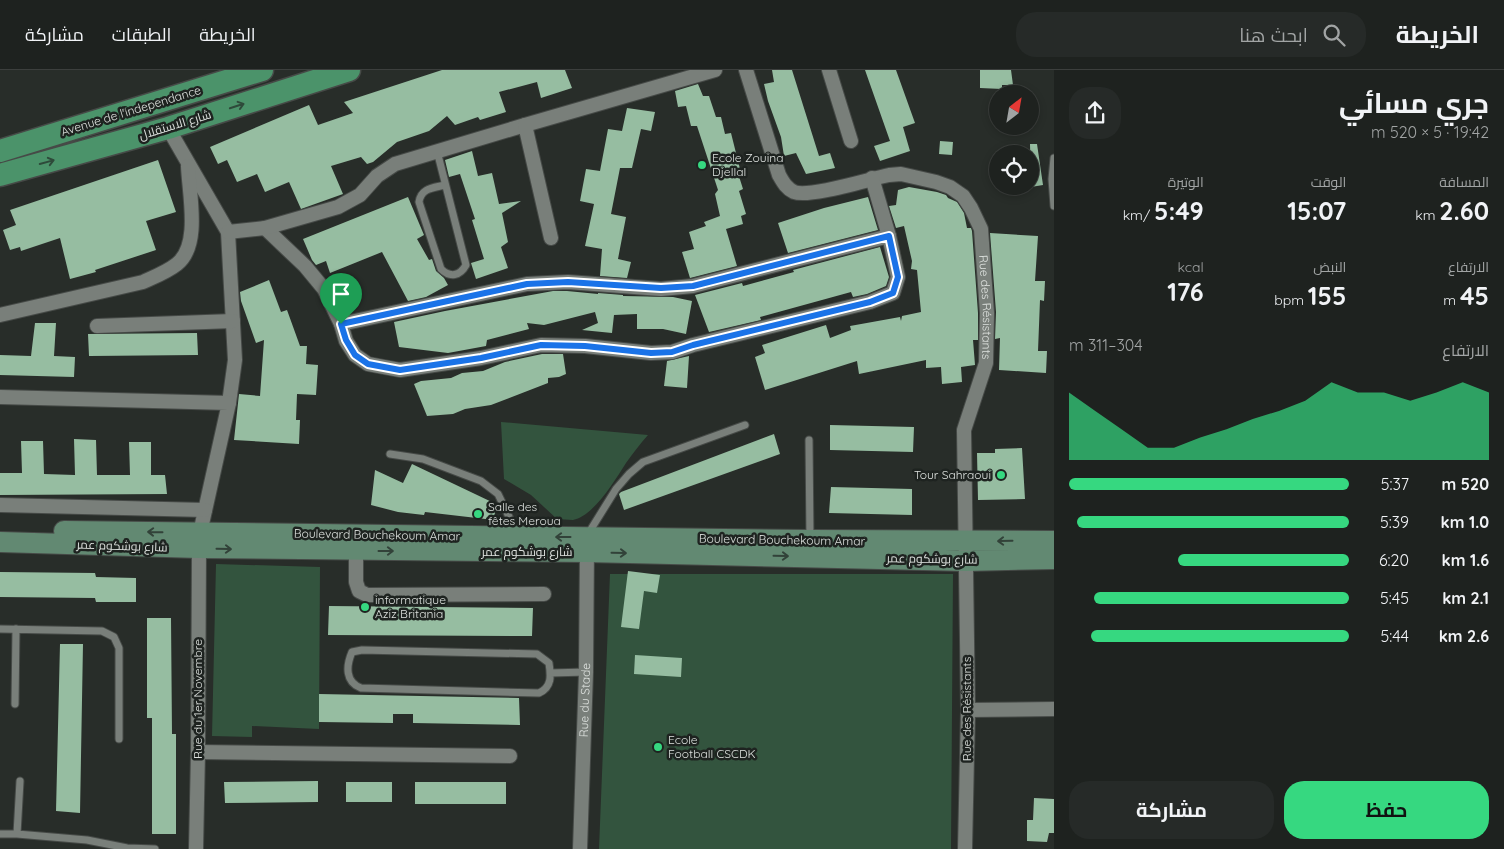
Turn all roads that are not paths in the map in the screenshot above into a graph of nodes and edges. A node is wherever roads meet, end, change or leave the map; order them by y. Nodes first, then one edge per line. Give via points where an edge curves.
1 (262, 70) edge
2 (349, 70) edge
3 (715, 70) edge
4 (746, 70) edge
5 (830, 70) edge
6 (525, 125) junction
7 (168, 128) junction
8 (851, 141) dead end
9 (437, 150) junction
10 (0, 152) edge
11 (1054, 158) edge
12 (188, 163) junction
13 (0, 175) edge
14 (872, 178) junction
15 (445, 185) junction
16 (1054, 206) edge
17 (265, 228) junction
18 (228, 232) junction
19 (889, 236) junction
20 (551, 238) dead end
21 (0, 315) edge
22 (233, 321) junction
23 (341, 324) junction
24 (97, 326) dead end
25 (0, 397) edge
26 (229, 403) junction
27 (745, 425) dead end
28 (808, 440) dead end
29 (390, 454) dead end
30 (0, 505) edge
31 (205, 510) junction
32 (0, 530) edge
33 (512, 537) junction
34 (199, 540) junction
35 (810, 540) junction
36 (1054, 541) edge
37 (0, 542) edge
38 (587, 545) junction
39 (356, 551) junction
40 (967, 551) junction
41 (1054, 559) edge
42 (544, 594) dead end
43 (0, 629) edge
44 (16, 629) junction
45 (586, 672) junction
46 (550, 673) junction
47 (16, 704) dead end
48 (1054, 709) edge
49 (968, 710) junction
50 (119, 739) dead end
51 (198, 752) junction
52 (510, 756) dead end
53 (20, 782) dead end
54 (0, 834) edge
55 (18, 834) junction
56 (155, 849) edge
57 (196, 849) edge
58 (580, 849) edge
59 (965, 849) edge

1 - 10 main road, Avenue de l'independance
7 -> 2 main road, شارع الاستقلال
3 - 6 street
4 - 14 street, Rue des Résistants via 785,186 795,192 809,194
5 - 8 street
6 - 9 street
6 - 20 street
7 - 12 street
13 -> 7 main road, شارع الاستقلال
9 - 15 lane
9 - 17 street via 395,164 377,176 360,195 338,207
11 - 16 lane
12 - 18 street
12 - 21 street via 192,224 189,246 179,263 142,282
14 - 19 street
14 - 40 street, Rue des Résistants via 901,174 950,187 963,196 981,229 987,313 986,363 964,430
15 - 15 lane via 424,190 419,202 442,269 458,275 466,265
17 - 18 street
17 - 23 street via 324,289
18 - 22 street, Rue du 1er Novembre
19 - 23 street via 693,286 527,284
19 - 23 street via 898,277 893,293 886,297 672,352 541,345 400,370 368,364 355,355
22 - 24 street
22 - 26 street, Rue du 1er Novembre via 235,360
25 - 26 street
26 - 31 street, Rue du 1er Novembre
27 - 38 lane via 644,462 616,489
28 - 35 lane
29 - 33 lane via 424,459 481,481 498,494 512,523
30 - 31 street
31 - 34 street, Rue du 1er Novembre
34 -> 32 street, Boulevard Bouchekoum Amar
33 - 34 street, Boulevard Bouchekoum Amar
38 -> 33 street, Boulevard Bouchekoum Amar
34 - 37 street, شارع بوشكوم عمر
34 -> 39 street, شارع بوشكوم عمر
34 - 51 street, Rue du 1er Novembre
35 - 38 street, Boulevard Bouchekoum Amar
35 - 40 street, Boulevard Bouchekoum Amar
36 -> 40 street, Boulevard Bouchekoum Amar
39 -> 38 street, شارع بوشكوم عمر
38 -> 40 street, شارع بوشكوم عمر
38 - 45 street, Rue du Stade
39 - 42 street via 356,582 359,591 368,595
40 - 41 street, شارع بوشكوم عمر
40 - 49 street, Rue des Résistants
43 - 44 lane
44 - 47 lane
44 - 50 lane via 102,631 114,637 119,648
45 - 46 lane
45 - 58 street, Rue du Stade
46 - 46 lane via 550,683 539,693 361,688 349,679 349,660 352,652 362,650 537,654 549,663
48 - 49 street
49 - 59 street, Rue des Résistants
51 - 52 street
51 - 57 street, Rue du 1er Novembre
53 - 55 lane
54 - 55 lane
55 - 56 lane

